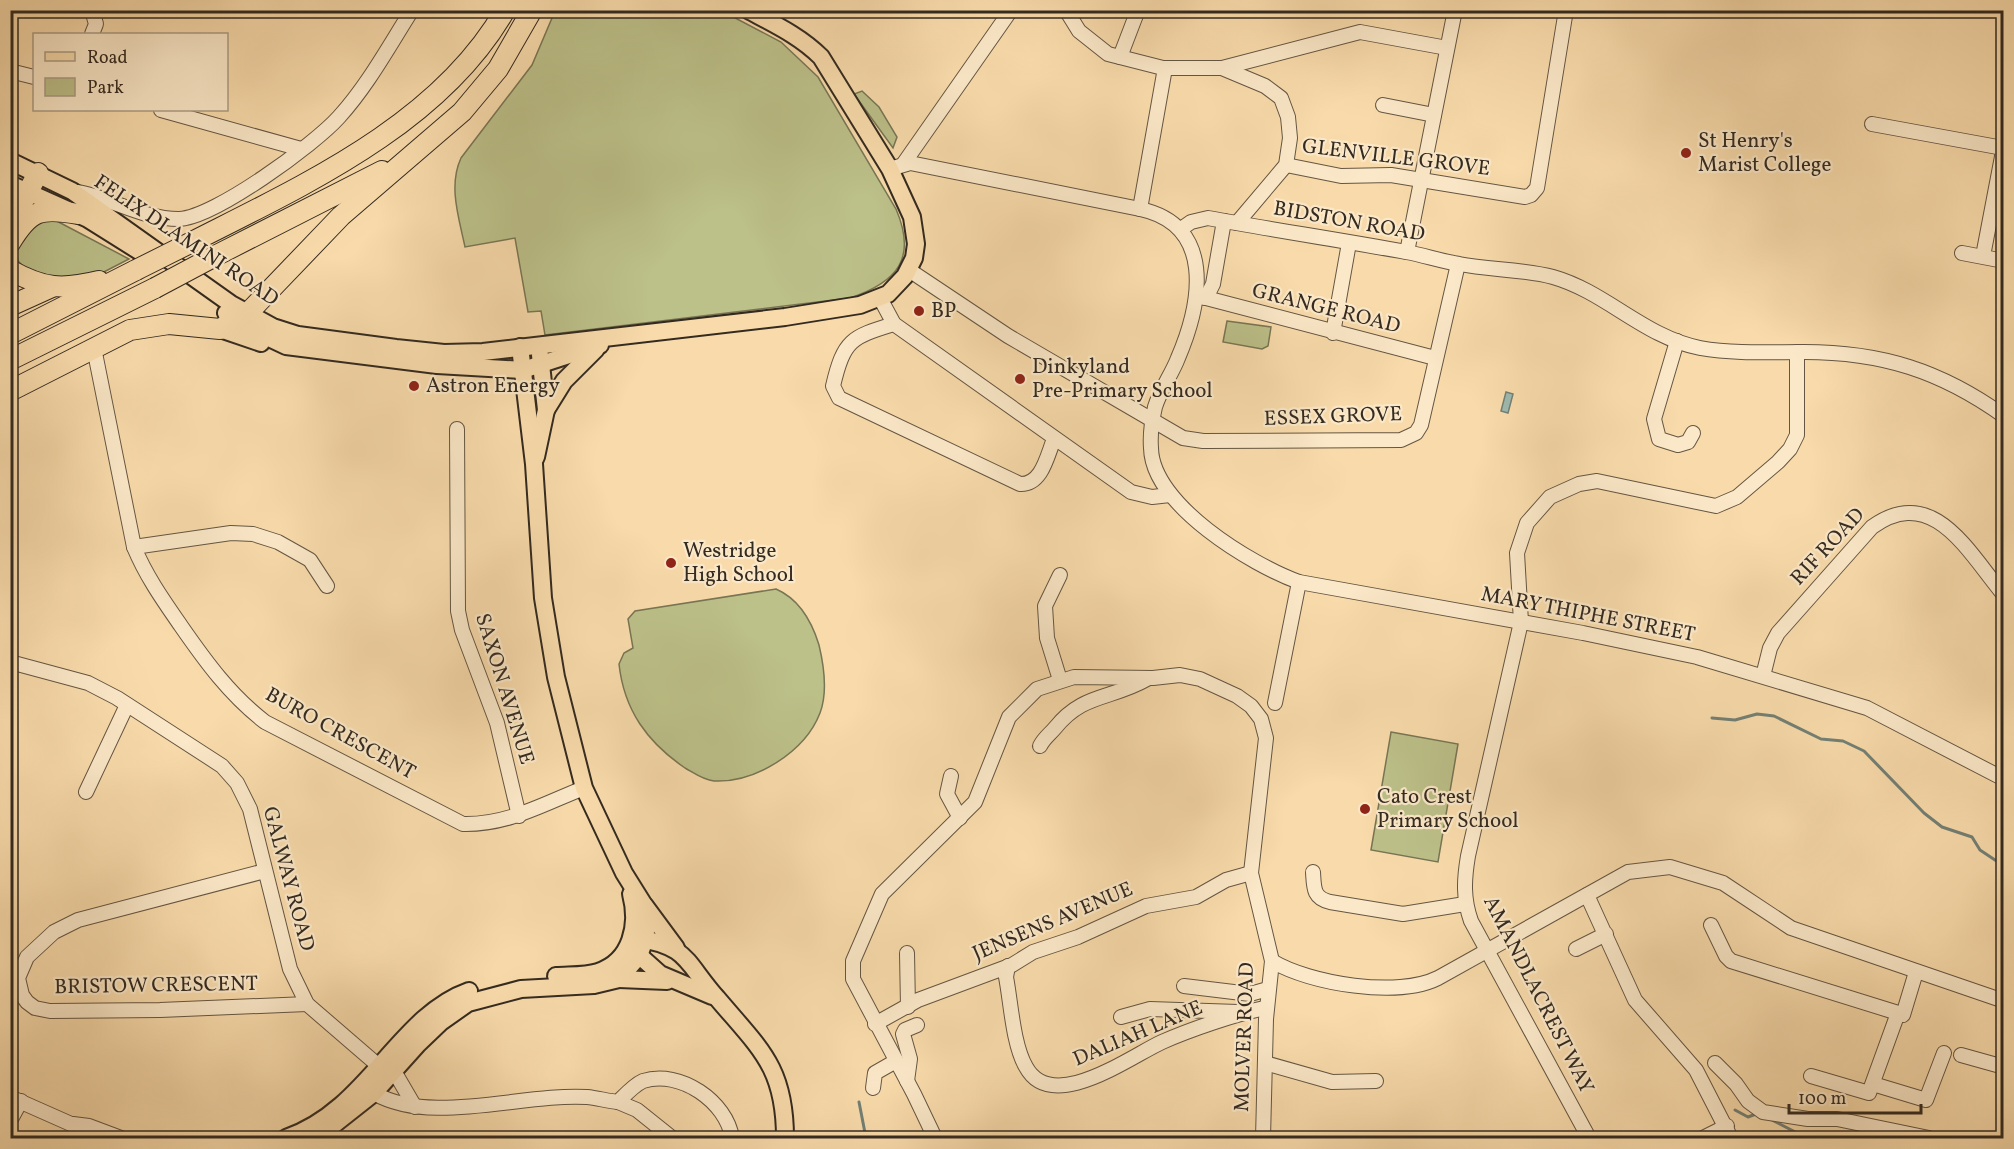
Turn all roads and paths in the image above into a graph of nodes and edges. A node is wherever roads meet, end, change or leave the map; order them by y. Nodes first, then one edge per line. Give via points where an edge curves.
1 (92, 10) edge
2 (412, 10) edge
3 (505, 10) edge
4 (532, 10) edge
5 (748, 10) edge
6 (1011, 10) edge
7 (1066, 10) edge
8 (1137, 10) edge
9 (1455, 10) edge
10 (1566, 10) edge
11 (92, 33) edge
12 (1447, 48) junction
13 (1120, 57) junction
14 (1165, 68) junction
15 (1222, 68) junction
16 (10, 71) edge
17 (33, 77) edge
18 (1383, 105) dead end
19 (165, 111) edge
20 (1434, 115) junction
21 (1872, 124) dead end
22 (2003, 147) edge
23 (301, 149) junction
24 (416, 152) junction
25 (10, 161) edge
26 (1286, 165) junction
27 (897, 166) junction
28 (42, 176) junction
29 (1422, 179) junction
30 (25, 191) edge
31 (72, 191) junction
32 (1140, 209) junction
33 (78, 214) junction
34 (1231, 222) junction
35 (18, 223) edge
36 (1181, 229) junction
37 (10, 243) edge
38 (1349, 243) junction
39 (1407, 252) junction
40 (1962, 253) dead end
41 (1983, 256) junction
42 (2004, 261) edge
43 (1458, 264) junction
44 (11, 270) edge
45 (909, 270) junction
46 (131, 272) junction
47 (52, 287) junction
48 (1201, 297) junction
49 (880, 298) junction
50 (10, 306) edge
51 (235, 321) junction
52 (894, 324) junction
53 (1333, 333) junction
54 (10, 334) edge
55 (624, 337) junction
56 (1677, 341) junction
57 (538, 345) junction
58 (601, 345) junction
59 (520, 347) junction
60 (94, 348) junction
61 (1797, 352) junction
62 (1435, 358) junction
63 (10, 360) edge
64 (542, 365) junction
65 (523, 370) junction
66 (10, 391) edge
67 (546, 410) junction
68 (2004, 416) edge
69 (1152, 421) junction
70 (457, 429) dead end
71 (1693, 433) dead end
72 (1054, 439) junction
73 (534, 464) junction
74 (1170, 495) junction
75 (134, 547) junction
76 (1060, 575) dead end
77 (1299, 582) junction
78 (327, 586) dead end
79 (2004, 595) edge
80 (1521, 622) junction
81 (10, 663) edge
82 (1763, 676) junction
83 (1149, 678) junction
84 (1060, 680) junction
85 (1275, 703) dead end
86 (128, 705) junction
87 (1040, 746) dead end
88 (951, 776) dead end
89 (2004, 779) edge
90 (584, 788) junction
91 (86, 792) dead end
92 (519, 816) junction
93 (960, 818) junction
94 (266, 871) junction
95 (1313, 872) dead end
96 (624, 873) junction
97 (1251, 873) junction
98 (1587, 895) junction
99 (1465, 904) junction
100 (644, 905) junction
101 (1711, 925) dead end
102 (1606, 934) junction
103 (636, 945) junction
104 (1576, 949) dead end
105 (679, 950) junction
106 (1487, 950) junction
107 (907, 953) dead end
108 (1272, 961) junction
109 (1008, 966) junction
110 (1916, 972) junction
111 (619, 979) junction
112 (677, 981) junction
113 (1184, 986) dead end
114 (1268, 990) junction
115 (718, 999) junction
116 (2004, 1000) edge
117 (307, 1004) junction
118 (908, 1007) junction
119 (1266, 1008) junction
120 (1246, 1012) junction
121 (1903, 1015) dead end
122 (1120, 1017) dead end
123 (875, 1024) junction
124 (917, 1025) dead end
125 (1944, 1053) dead end
126 (1961, 1055) dead end
127 (896, 1061) junction
128 (1265, 1063) junction
129 (1714, 1063) dead end
130 (2004, 1067) edge
131 (387, 1069) junction
132 (1810, 1076) dead end
133 (1376, 1081) dead end
134 (907, 1082) junction
135 (1873, 1084) junction
136 (873, 1088) dead end
137 (374, 1093) junction
138 (16, 1099) edge
139 (618, 1102) junction
140 (415, 1107) junction
141 (10, 1121) edge
142 (71, 1124) junction
143 (1729, 1132) edge
144 (93, 1138) edge
145 (120, 1138) edge
146 (286, 1138) edge
147 (317, 1138) edge
148 (672, 1138) edge
149 (732, 1138) edge
150 (785, 1138) edge
151 (935, 1138) edge
152 (1263, 1138) edge
153 (1588, 1138) edge
154 (1703, 1138) edge
155 (1929, 1138) edge

1 - 11 street via 96,24
2 - 23 street via 358,95 338,119
3 - 46 highway, bridge via 464,64 435,94 378,139 309,183
4 - 24 highway via 498,69 462,112
5 - 27 main road via 785,29 821,57
6 - 27 street
7 - 13 street via 1078,31 1093,45
8 - 13 street
9 - 12 street
10 - 29 street, GLENVILLE GROVE via 1535,192 1525,197
12 - 15 street via 1366,32 1348,33
12 - 20 street
13 - 14 street
14 - 15 street
14 - 32 street
15 - 26 street via 1265,86 1281,98 1290,138
16 - 17 street
18 - 20 street
19 - 23 street
20 - 29 street
21 - 22 street
22 - 41 street
23 - 31 street via 220,205 181,219 157,217
24 - 51 highway via 341,216
24 - 63 highway, bridge
25 - 28 main road, FELIX DLAMINI ROAD
26 - 29 street, GLENVILLE GROVE via 1341,176
26 - 34 street
27 - 32 street
27 - 45 main road via 915,229 916,252
28 - 30 highway
28 - 31 main road, FELIX DLAMINI ROAD
29 - 39 street
30 - 33 main road, FELIX DLAMINI ROAD
30 - 35 highway
31 - 51 main road, FELIX DLAMINI ROAD
32 - 36 street via 1159,213
33 - 35 highway via 50,210
33 - 51 main road, FELIX DLAMINI ROAD via 143,253
34 - 36 street, BIDSTON ROAD via 1201,219
34 - 38 street, BIDSTON ROAD
34 - 48 street via 1213,284
35 - 37 highway
36 - 48 street via 1195,256
38 - 39 street, BIDSTON ROAD
38 - 53 street
39 - 43 street, BIDSTON ROAD
40 - 41 street
41 - 42 street
43 - 56 street, BIDSTON ROAD via 1553,277 1584,289 1644,327
43 - 62 street, ESSEX GROVE
44 - 47 highway
45 - 49 main road
45 - 69 street, ESSEX GROVE via 1008,336
46 - 47 highway via 79,286
46 - 54 highway
47 - 50 highway
48 - 53 street, GRANGE ROAD
48 - 69 street
49 - 52 street
49 - 55 main road via 785,317
51 - 59 main road, FELIX DLAMINI ROAD via 298,335 444,353
51 - 60 highway via 152,325 130,330
51 - 65 main road, FELIX DLAMINI ROAD via 286,346 437,365
52 - 72 street
52 - 72 street via 860,334 851,341 833,386 839,398 1020,484 1039,476
53 - 62 street, GRANGE ROAD
55 - 57 main road, FELIX DLAMINI ROAD
55 - 58 main road, FELIX DLAMINI ROAD
56 - 61 street, BIDSTON ROAD via 1727,351
56 - 71 street via 1654,419 1655,430 1659,439 1678,445 1688,442
57 - 59 main road, FELIX DLAMINI ROAD
57 - 64 main road
58 - 64 main road, FELIX DLAMINI ROAD
58 - 67 main road via 564,381
59 - 65 main road
60 - 66 highway
60 - 75 street, BURO CRESCENT
61 - 68 street, BIDSTON ROAD via 1851,355 1918,368 1952,383
61 - 80 street, AMANDLACREST WAY via 1797,435 1779,462 1737,497 1716,506 1597,481 1564,490 1536,510 1517,553
62 - 69 street, ESSEX GROVE via 1420,429 1401,440 1193,441
64 - 65 main road, FELIX DLAMINI ROAD
64 - 67 main road
65 - 73 main road
67 - 73 main road
69 - 74 street via 1150,450
70 - 92 street, SAXON AVENUE via 458,611 497,723
72 - 74 street via 1131,492 1152,497
73 - 90 main road via 543,598 556,677
74 - 77 street, MARY THIPHE STREET via 1252,561
75 - 78 street via 231,533 253,534 278,542 310,560
75 - 92 street, BURO CRESCENT via 143,571 213,672 265,722 463,824 485,824
76 - 84 street via 1045,606 1047,638
77 - 80 street, MARY THIPHE STREET
77 - 85 street
79 - 82 street, RIF ROAD via 1932,516 1918,511 1890,515 1872,526 1778,633
80 - 82 street, MARY THIPHE STREET via 1643,644
80 - 99 street, AMANDLACREST WAY via 1468,856 1463,884
81 - 86 street, GALWAY ROAD via 73,677
82 - 89 street, MARY THIPHE STREET via 1867,708
83 - 84 street via 1101,676
83 - 87 street via 1122,693 1082,703 1066,714
83 - 97 street, MOLVER ROAD via 1180,675 1220,687 1251,706 1263,725 1266,752
84 - 93 street via 1036,689 1009,717 982,788
86 - 91 street
86 - 94 street, GALWAY ROAD via 209,756 237,783 250,809
88 - 93 street via 947,794
90 - 92 street, BURO CRESCENT
90 - 96 main road
93 - 123 street via 886,888 856,953 851,970 856,989
94 - 117 street, GALWAY ROAD via 290,969
94 - 117 street, BRISTOW CRESCENT via 63,926 27,957 21,967 19,986 27,1002 50,1011
95 - 99 street via 1315,894 1330,902 1403,914
96 - 100 main road
96 - 103 main road via 634,906
97 - 108 street, MOLVER ROAD
97 - 109 street, JENSENS AVENUE via 1226,880 1196,897 1146,906
98 - 102 street
98 - 106 street
98 - 110 street via 1638,870 1687,870 1723,883 1791,928
99 - 106 street, AMANDLACREST WAY
100 - 103 main road via 647,924
100 - 105 main road
101 - 135 street via 1731,961 1898,1013
102 - 104 street
102 - 143 street via 1635,1000 1696,1070
103 - 105 main road via 660,941
103 - 111 main road
103 - 112 main road via 652,969
103 - 131 main road via 598,972 524,977 462,993 415,1029
105 - 115 main road
106 - 108 street via 1427,984 1406,988 1318,981
106 - 153 street, AMANDLACREST WAY
107 - 118 street
108 - 114 street, MOLVER ROAD
109 - 118 street, JENSENS AVENUE
109 - 120 street, DALIAH LANE via 1006,977 1019,1047 1026,1069 1044,1083 1078,1083 1163,1041
110 - 116 street
110 - 121 street
111 - 112 main road
111 - 131 main road via 594,985 520,989 480,998 441,1022
112 - 115 main road
113 - 114 street via 1250,994
114 - 119 street, MOLVER ROAD
115 - 150 main road via 757,1042 767,1059 782,1096
117 - 131 street, GALWAY ROAD
118 - 123 street, JENSENS AVENUE
119 - 120 street, DALIAH LANE
119 - 128 street, MOLVER ROAD
120 - 122 street via 1150,1009
123 - 127 street
124 - 134 street via 903,1034 910,1059
125 - 135 street via 1926,1100
126 - 130 street
127 - 134 street
127 - 136 street via 875,1072
128 - 133 street via 1332,1082
128 - 152 street, MOLVER ROAD
129 - 155 street via 1763,1112 1836,1119
131 - 137 main road
131 - 140 street, GALWAY ROAD
131 - 146 main road via 327,1118
132 - 135 street via 1866,1094
134 - 151 street
137 - 140 street via 395,1104
137 - 147 main road
138 - 141 street
138 - 142 street
139 - 140 street via 586,1097
139 - 148 street via 637,1110
139 - 149 street via 642,1082 658,1078 680,1082 716,1105 728,1120
142 - 144 street
142 - 145 street via 89,1126
143 - 154 street

